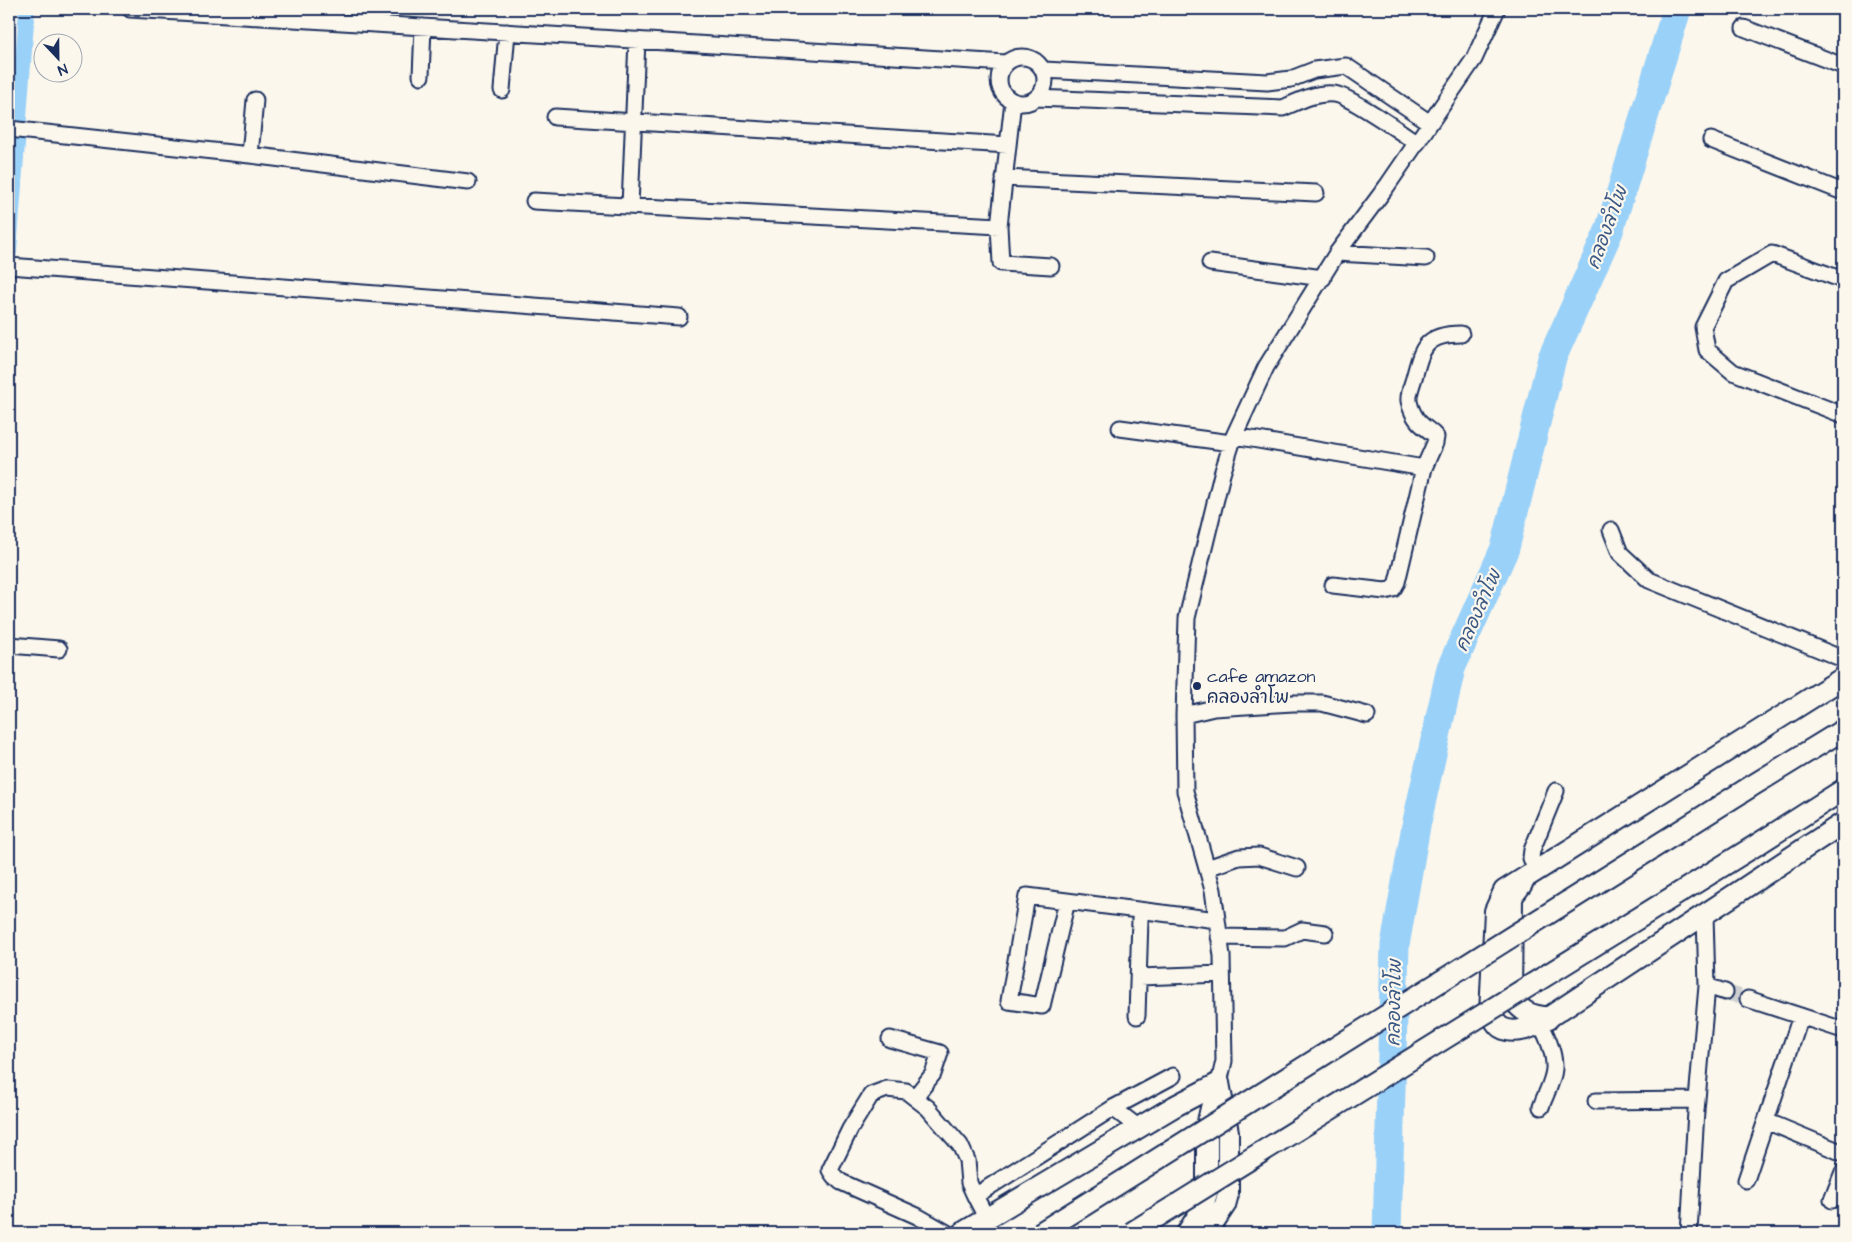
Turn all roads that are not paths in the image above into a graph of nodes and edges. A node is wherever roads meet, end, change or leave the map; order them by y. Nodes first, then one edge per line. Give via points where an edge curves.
1 (130, 9) edge
2 (1497, 9) edge
3 (423, 27) junction
4 (1744, 28) dead end
5 (508, 32) junction
6 (636, 40) junction
7 (1006, 63) junction
8 (1843, 66) edge
9 (1044, 70) junction
10 (421, 76) dead end
11 (502, 90) dead end
12 (1036, 98) junction
13 (254, 100) dead end
14 (1013, 101) junction
15 (554, 117) dead end
16 (633, 122) junction
17 (1430, 123) junction
18 (11, 130) edge
19 (1710, 140) dead end
20 (1417, 143) junction
21 (1008, 145) junction
22 (250, 155) junction
23 (1004, 178) junction
24 (468, 182) dead end
25 (1316, 192) dead end
26 (1843, 192) edge
27 (534, 202) dead end
28 (630, 206) junction
29 (999, 226) junction
30 (1337, 254) junction
31 (1426, 258) dead end
32 (1210, 263) dead end
33 (9, 266) edge
34 (1051, 266) dead end
35 (1323, 278) junction
36 (1843, 280) edge
37 (679, 317) dead end
38 (1461, 334) dead end
39 (1843, 415) edge
40 (1120, 428) dead end
41 (1233, 439) junction
42 (1424, 468) junction
43 (1611, 530) dead end
44 (1333, 585) dead end
45 (12, 645) edge
46 (59, 649) dead end
47 (1843, 659) edge
48 (1843, 678) edge
49 (1184, 715) junction
50 (1367, 715) dead end
51 (1843, 730) edge
52 (1843, 790) edge
53 (1556, 791) dead end
54 (1840, 829) edge
55 (1207, 868) junction
56 (1297, 868) dead end
57 (1533, 873) junction
58 (1067, 902) junction
59 (1705, 915) junction
60 (1140, 919) dead end
61 (1217, 920) junction
62 (1325, 934) dead end
63 (1219, 937) junction
64 (1222, 974) junction
65 (1139, 977) junction
66 (1707, 986) junction
67 (1725, 992) tunnel mouth
68 (1748, 999) tunnel mouth
69 (1137, 1016) dead end
70 (1801, 1016) junction
71 (1545, 1020) junction
72 (1843, 1030) edge
73 (890, 1039) dead end
74 (1173, 1076) dead end
75 (1219, 1083) junction
76 (915, 1097) junction
77 (1697, 1100) junction
78 (1596, 1101) dead end
79 (1540, 1107) dead end
80 (1113, 1108) junction
81 (1766, 1121) junction
82 (1139, 1128) junction
83 (1843, 1152) edge
84 (1843, 1172) edge
85 (1746, 1180) dead end
86 (975, 1196) junction
87 (1832, 1200) dead end
88 (987, 1219) junction
89 (947, 1233) edge
90 (962, 1233) edge
91 (1040, 1233) edge
92 (1131, 1233) edge
93 (1187, 1233) edge
94 (1199, 1233) edge
95 (1689, 1233) edge

1 - 3 street
2 - 17 street via 1474,60
3 - 5 street
3 - 10 street
4 - 8 street
5 - 6 street
5 - 11 street
6 - 7 street
6 - 16 street
7 - 9 street via 1027,57
7 - 14 street via 999,83 1006,97
9 - 12 street via 1045,85
9 - 17 street via 1267,82 1346,66
12 - 14 street via 1029,102
12 - 20 street via 1283,108 1306,97 1335,94
13 - 22 street
14 - 21 street
15 - 16 street
16 - 21 street
16 - 28 street
17 - 20 street
18 - 22 street
19 - 26 street
20 - 30 street
21 - 23 street
22 - 24 street
23 - 25 street
23 - 29 street
27 - 28 street
28 - 29 street
29 - 34 street via 1001,263
30 - 31 street
30 - 35 street
32 - 35 street
33 - 37 street
35 - 41 street via 1266,368
36 - 39 street via 1772,254 1726,281 1703,327 1706,350 1733,372
38 - 42 street via 1445,334 1425,346 1411,387 1408,399 1414,415 1436,437
40 - 41 street
41 - 42 street
41 - 49 street via 1187,618
42 - 44 street via 1393,589 1385,591
43 - 47 street via 1620,553 1649,580
45 - 46 street
48 - 57 main road
49 - 50 street via 1214,708 1293,703 1322,704
49 - 55 street via 1185,791
51 - 91 main road, bridge
52 - 92 main road, bridge
53 - 57 street via 1532,850
54 - 59 main road
55 - 56 street via 1239,857 1258,856
55 - 61 street
57 - 71 main road via 1512,897 1511,997 1521,1010
57 - 71 main road via 1504,892 1495,911 1490,1013 1500,1026 1516,1032
58 - 58 street via 1027,896 1009,1001 1042,1006
58 - 61 street
59 - 66 street
59 - 71 main road
60 - 65 street
61 - 63 street
62 - 63 street via 1302,930 1285,938
63 - 64 street
64 - 65 street
64 - 75 street via 1224,1062
65 - 69 street
66 - 67 street
66 - 77 street
68 - 70 street
70 - 72 street
70 - 81 street
71 - 79 street via 1554,1068
73 - 76 street via 940,1054 933,1074
74 - 80 street
75 - 82 main road
75 - 93 main road via 1207,1126 1207,1193 1201,1211
75 - 94 main road via 1228,1132 1228,1194 1213,1223
76 - 86 street via 960,1145
76 - 89 street via 906,1091 887,1090 871,1095 830,1170 841,1182
77 - 78 street
77 - 95 street
80 - 82 street
80 - 86 street
81 - 83 street
81 - 85 street
82 - 88 main road
84 - 87 street
86 - 88 street
88 - 90 main road

